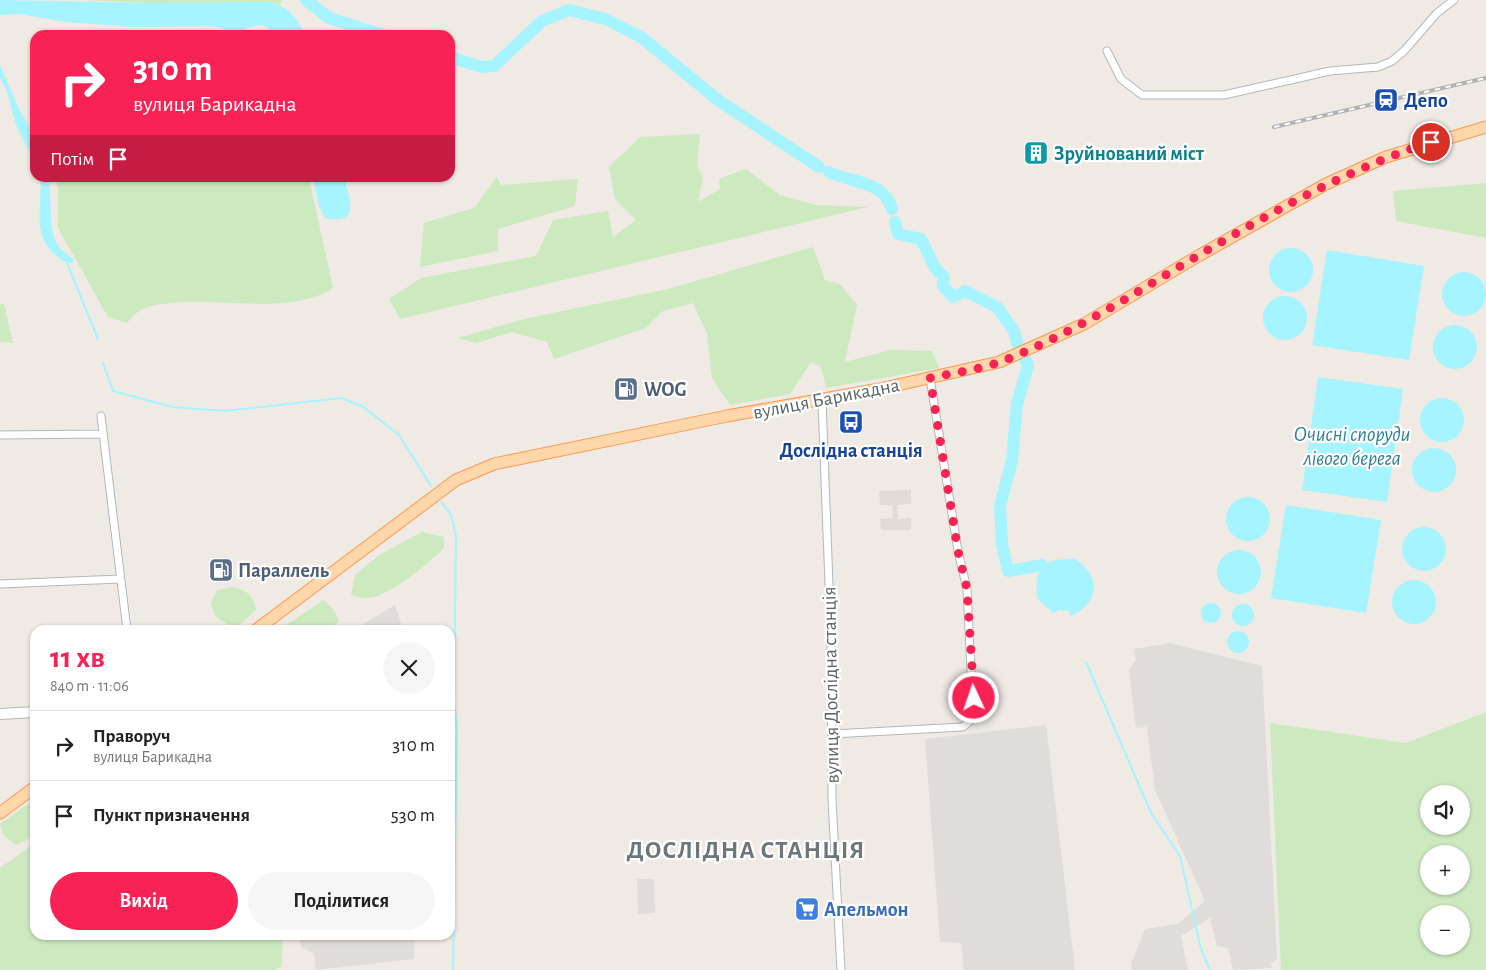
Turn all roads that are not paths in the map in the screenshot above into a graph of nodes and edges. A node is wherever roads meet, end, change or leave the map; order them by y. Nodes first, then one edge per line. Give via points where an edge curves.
1 (1454, 0) edge
2 (1107, 51) dead end
3 (1486, 127) edge
4 (930, 378) junction
5 (822, 400) junction
6 (101, 416) dead end
7 (103, 434) junction
8 (0, 435) edge
9 (120, 579) junction
10 (0, 584) edge
11 (126, 625) edge
12 (263, 625) edge
13 (30, 712) edge
14 (0, 714) edge
15 (832, 734) junction
16 (30, 791) edge
17 (0, 813) edge
18 (840, 970) edge

1 - 2 street via 1437,13 1404,51 1378,67 1330,72 1224,95 1142,95 1121,79
3 - 4 main road, вулиця Барикадна via 1386,157 1326,184 1075,328 999,362
4 - 5 main road, вулиця Барикадна
4 - 15 street via 967,589 974,711 963,727
5 - 12 main road, вулиця Барикадна via 727,416 486,468 456,480
5 - 15 street, вулиця Дослідна станція
6 - 7 street
7 - 8 street
7 - 9 street
9 - 10 street
9 - 11 street
13 - 14 street
15 - 18 street, вулиця Дослідна станція
16 - 17 main road

